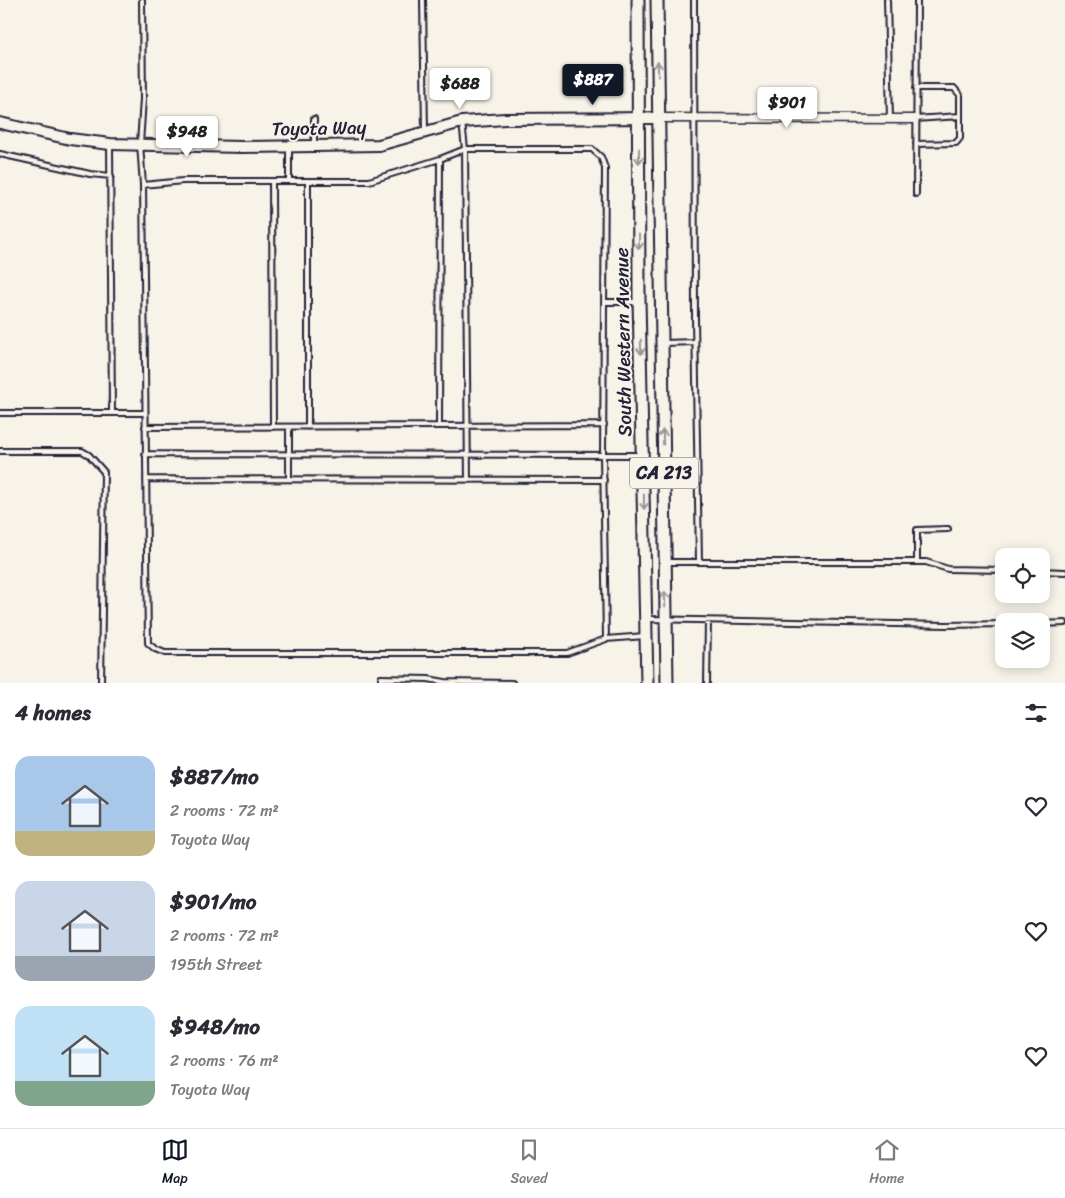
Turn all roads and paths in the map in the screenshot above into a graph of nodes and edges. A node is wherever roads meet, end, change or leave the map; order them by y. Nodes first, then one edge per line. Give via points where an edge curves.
1 (142, 0) edge
2 (423, 0) edge
3 (638, 0) edge
4 (657, 0) edge
5 (694, 0) edge
6 (887, 0) edge
7 (917, 0) edge
8 (916, 88) junction
9 (960, 116) junction
10 (639, 118) junction
11 (659, 118) junction
12 (695, 118) junction
13 (890, 118) junction
14 (915, 118) junction
15 (314, 119) dead end
16 (462, 122) junction
17 (0, 123) edge
18 (425, 133) junction
19 (110, 144) junction
20 (140, 144) junction
21 (916, 144) junction
22 (289, 146) junction
23 (314, 146) junction
24 (465, 149) junction
25 (0, 154) edge
26 (440, 159) junction
27 (110, 176) junction
28 (272, 181) junction
29 (289, 182) junction
30 (308, 182) junction
31 (142, 185) junction
32 (916, 194) dead end
33 (604, 302) junction
34 (640, 302) junction
35 (696, 342) junction
36 (662, 343) junction
37 (0, 413) edge
38 (112, 413) junction
39 (144, 413) junction
40 (604, 425) junction
41 (438, 426) junction
42 (468, 426) junction
43 (145, 427) junction
44 (273, 427) junction
45 (289, 427) junction
46 (308, 427) junction
47 (0, 451) edge
48 (145, 454) junction
49 (289, 454) junction
50 (468, 455) junction
51 (604, 455) junction
52 (643, 455) junction
53 (146, 479) junction
54 (289, 479) junction
55 (468, 480) junction
56 (604, 480) junction
57 (948, 529) dead end
58 (665, 562) junction
59 (700, 562) junction
60 (917, 562) junction
61 (995, 570) edge
62 (1050, 571) edge
63 (1065, 572) edge
64 (646, 619) junction
65 (666, 619) junction
66 (708, 621) junction
67 (1065, 623) edge
68 (995, 624) edge
69 (1050, 624) edge
70 (646, 636) junction
71 (606, 639) junction
72 (406, 681) edge
73 (428, 681) edge
74 (101, 683) edge
75 (381, 683) edge
76 (512, 683) edge
77 (647, 683) edge
78 (667, 683) edge
79 (707, 683) edge

1 - 20 lane
2 - 18 lane
3 - 10 main road, South Western Avenue / CA 213
11 -> 4 main road, South Western Avenue / CA 213
5 - 12 lane
6 - 13 lane
7 - 8 lane
8 - 9 lane via 954,88 960,95
8 - 14 lane
9 - 14 lane
9 - 21 lane via 960,138 956,143
10 - 11 street, Toyota Way
10 - 16 street, Toyota Way
10 -> 34 main road, South Western Avenue / CA 213
11 - 12 street
11 - 36 main road, South Western Avenue / CA 213
12 - 13 street
12 - 35 lane
13 - 14 street
14 - 21 lane
15 - 23 lane
16 - 18 street, Toyota Way
16 - 24 lane
17 - 19 street, Toyota Way via 70,139
18 - 23 street, Toyota Way via 379,145
19 - 20 street, Toyota Way
19 - 27 lane
20 - 22 street, Toyota Way
20 - 31 lane
21 - 32 lane
22 - 23 street, Toyota Way
22 - 29 lane
24 - 26 lane
24 - 33 lane via 592,149 601,157 605,168
24 - 42 lane
25 - 27 lane
26 - 30 lane via 369,181
26 - 41 lane
27 - 38 lane
28 - 29 lane
28 - 31 lane via 182,181
28 - 44 lane
29 - 30 lane
30 - 46 lane
31 - 39 lane
33 - 34 lane
33 - 40 lane
34 -> 52 main road, South Western Avenue / CA 213
35 - 36 lane
35 - 59 lane
58 -> 36 main road, South Western Avenue / CA 213
37 - 38 lane
38 - 39 lane
39 - 43 lane
40 - 42 lane
40 - 51 lane
41 - 42 lane
41 - 46 lane
42 - 50 lane
43 - 44 lane
43 - 48 lane
44 - 45 lane
45 - 46 lane
45 - 49 lane
47 - 74 lane via 82,451 104,472
48 - 49 lane
48 - 53 lane
49 - 50 lane
49 - 54 lane
50 - 51 lane
50 - 55 lane
51 - 52 lane
51 - 56 lane
52 -> 64 main road, South Western Avenue / CA 213
53 - 54 lane
53 - 71 lane via 148,643 165,653 568,653
54 - 55 lane
55 - 56 lane
56 - 71 lane
57 - 60 lane via 917,530
58 - 59 lane
65 -> 58 main road, South Western Avenue / CA 213
59 - 60 lane
60 - 61 lane via 948,569
62 - 63 lane
64 - 65 lane
64 - 70 main road, South Western Avenue / CA 213
65 - 66 lane
65 - 78 main road, South Western Avenue / CA 213
66 - 68 lane
66 - 79 lane
67 - 69 lane
70 - 71 lane
70 - 77 main road, South Western Avenue / CA 213
72 - 73 lane
72 - 75 lane via 382,678
73 - 76 lane

